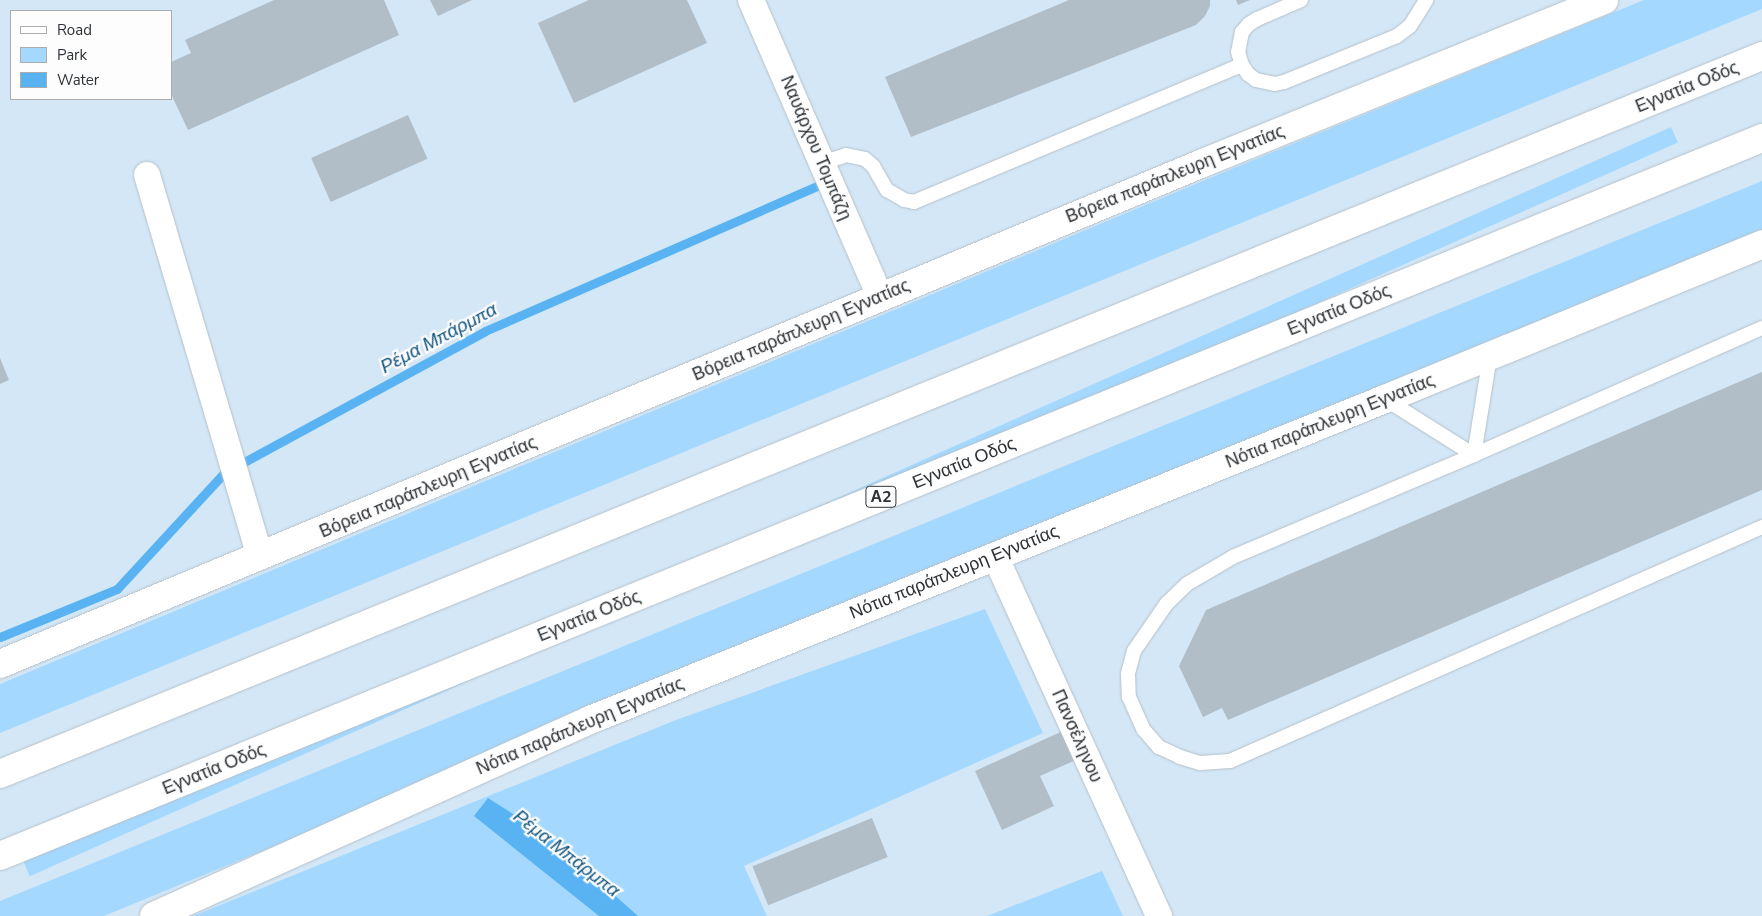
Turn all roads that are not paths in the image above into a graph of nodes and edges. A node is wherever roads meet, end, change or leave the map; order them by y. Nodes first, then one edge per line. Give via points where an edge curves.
1 (752, 0) edge
2 (1301, 0) edge
3 (1426, 0) edge
4 (1600, 1) edge
5 (1762, 56) edge
6 (1242, 65) junction
7 (1762, 138) edge
8 (822, 163) junction
9 (146, 174) dead end
10 (1762, 244) edge
11 (880, 297) junction
12 (1762, 328) edge
13 (1490, 356) junction
14 (1385, 399) junction
15 (1474, 455) junction
16 (1762, 526) edge
17 (995, 556) junction
18 (260, 557) junction
19 (0, 664) edge
20 (0, 774) edge
21 (0, 856) edge
22 (154, 916) edge
23 (1160, 916) edge

1 - 8 street, Ναυάρχου Τομπάζη
2 - 6 lane via 1249,24 1238,41
3 - 6 lane via 1402,33 1284,82 1275,84 1256,80
4 - 11 main road, Βόρεια παράπλευρη Εγνατίας
5 - 20 main road, Εγνατία Οδός
6 - 8 lane via 914,202 887,190 865,159 846,155
7 - 21 main road, Εγνατία Οδός / Α2
8 - 11 street, Ναυάρχου Τομπάζη
9 - 18 street
10 - 13 main road, Νότια παράπλευρη Εγνατίας
11 - 18 main road, Βόρεια παράπλευρη Εγνατίας
12 - 15 lane
13 - 14 main road, Νότια παράπλευρη Εγνατίας
13 - 15 lane
14 - 15 lane
14 - 17 main road, Νότια παράπλευρη Εγνατίας
15 - 16 lane via 1238,554 1176,593 1134,652 1128,674 1129,697 1150,739 1169,753 1200,763 1220,764 1239,758
17 - 22 main road, Νότια παράπλευρη Εγνατίας via 590,720
17 - 23 street, Πανσέληνου
18 - 19 main road, Βόρεια παράπλευρη Εγνατίας

